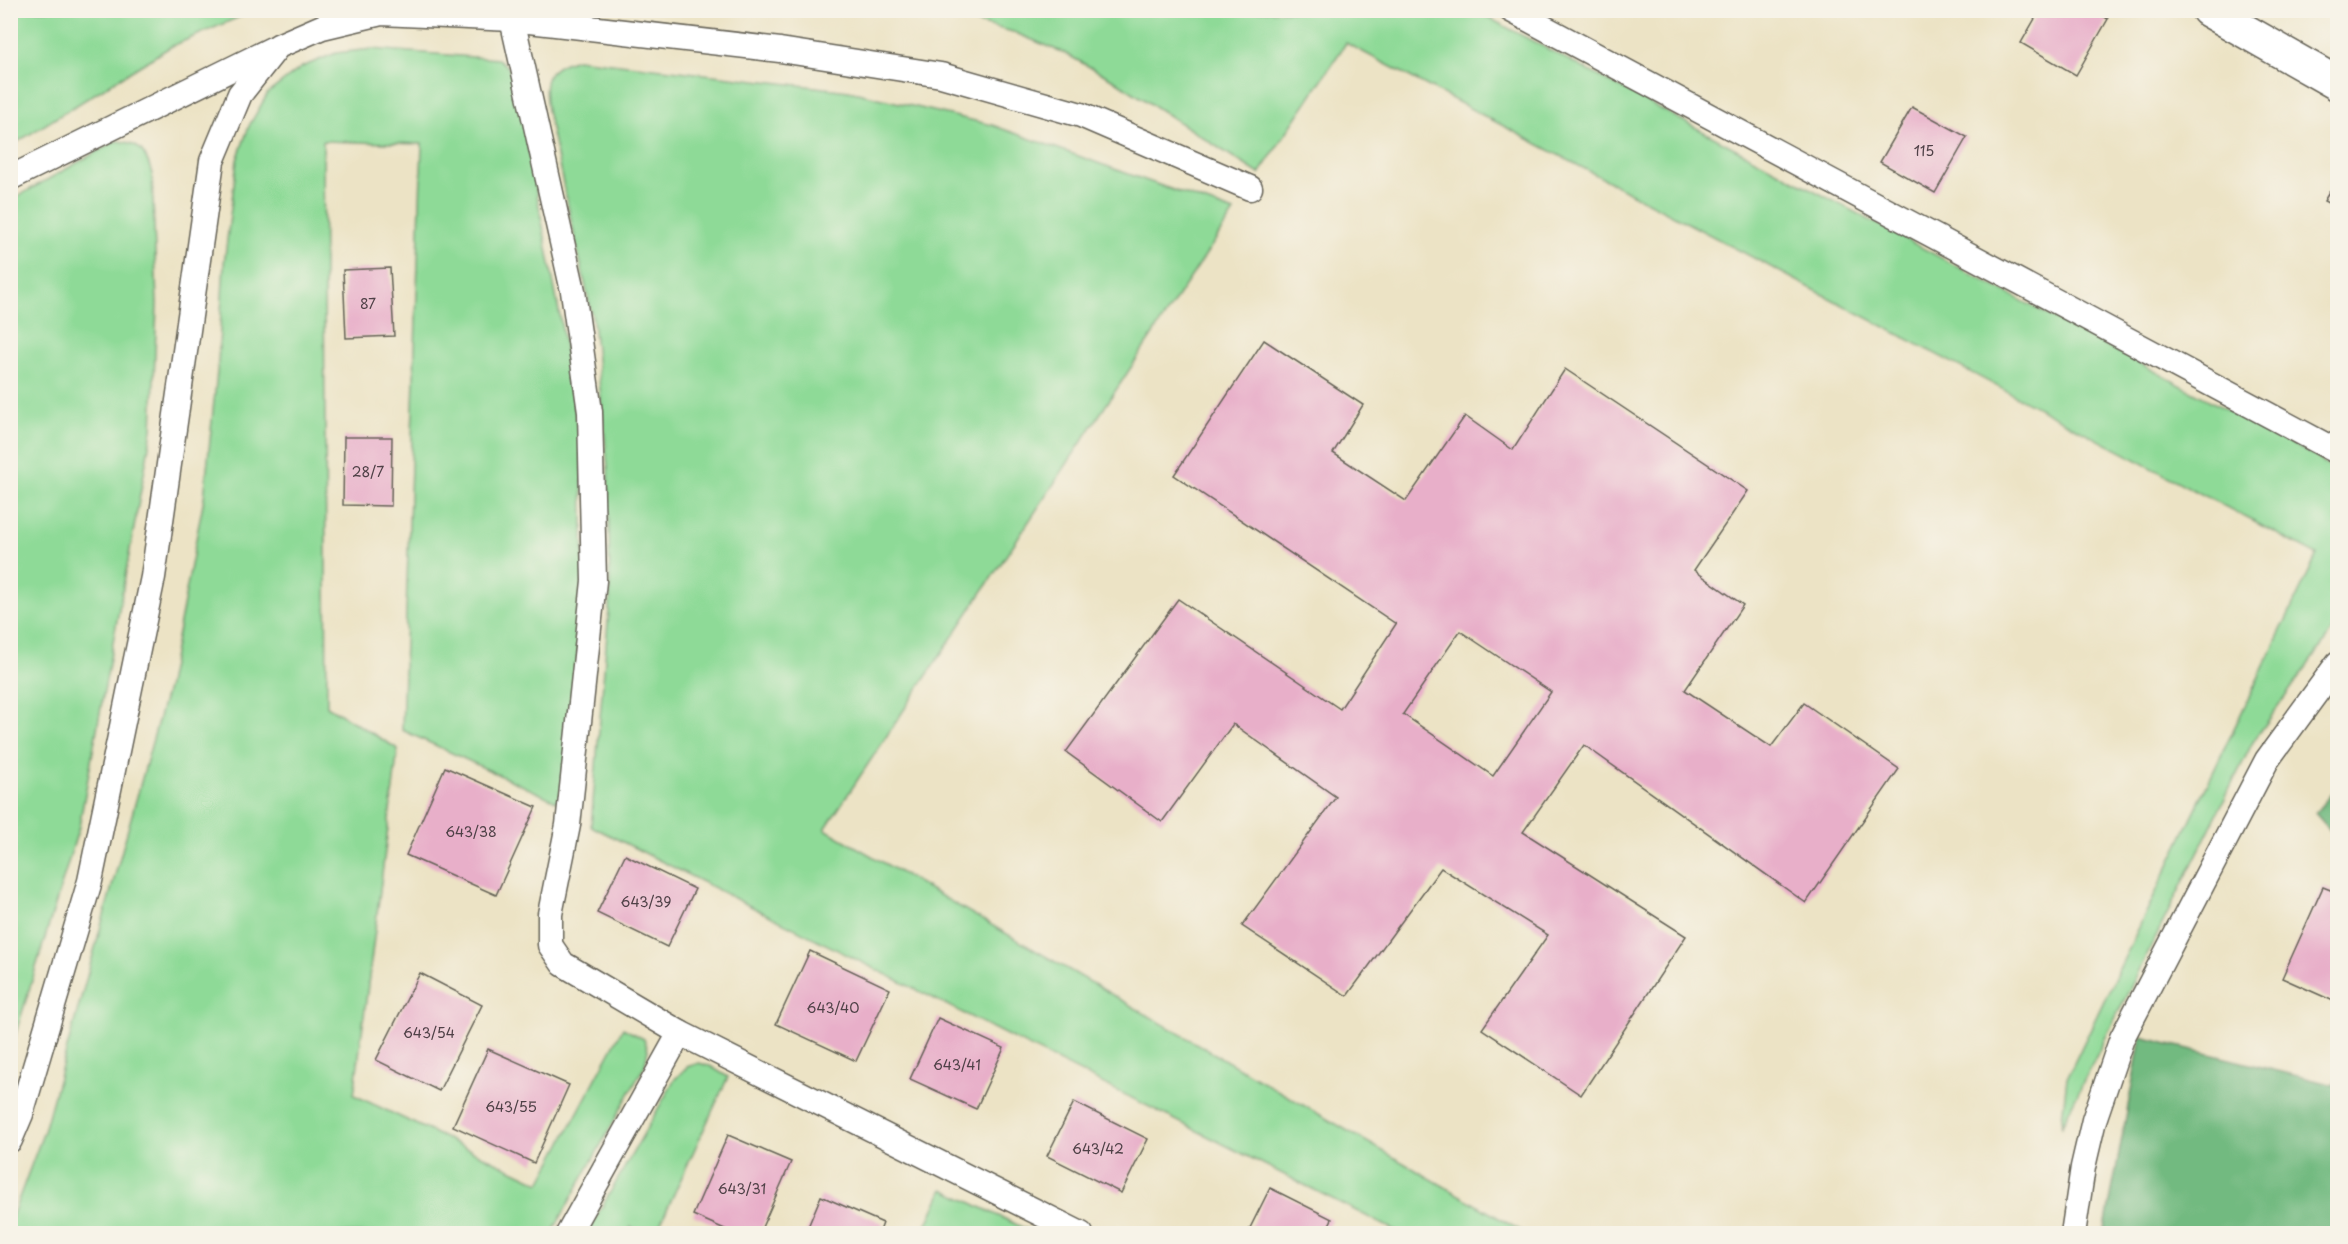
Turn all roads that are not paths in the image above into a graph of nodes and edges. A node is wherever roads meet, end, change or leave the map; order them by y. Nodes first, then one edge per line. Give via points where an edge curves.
1 (1511, 10) edge
2 (2208, 10) edge
3 (511, 15) edge
4 (278, 46) junction
5 (2337, 84) edge
6 (10, 178) edge
7 (1250, 188) dead end
8 (2337, 452) edge
9 (2337, 663) edge
10 (680, 1033) junction
11 (10, 1140) edge
12 (568, 1233) edge
13 (1081, 1233) edge
14 (2073, 1233) edge

1 - 8 lane
2 - 5 street
3 - 4 lane via 381,13 321,27
3 - 7 lane via 941,75 1081,115
3 - 10 lane via 573,291 590,412 594,581 568,825 550,914 550,945 563,964
4 - 6 lane
4 - 11 lane via 240,94 212,161 146,612 90,881
9 - 14 lane via 2267,760 2122,1038 2094,1120
10 - 12 lane
10 - 13 lane

